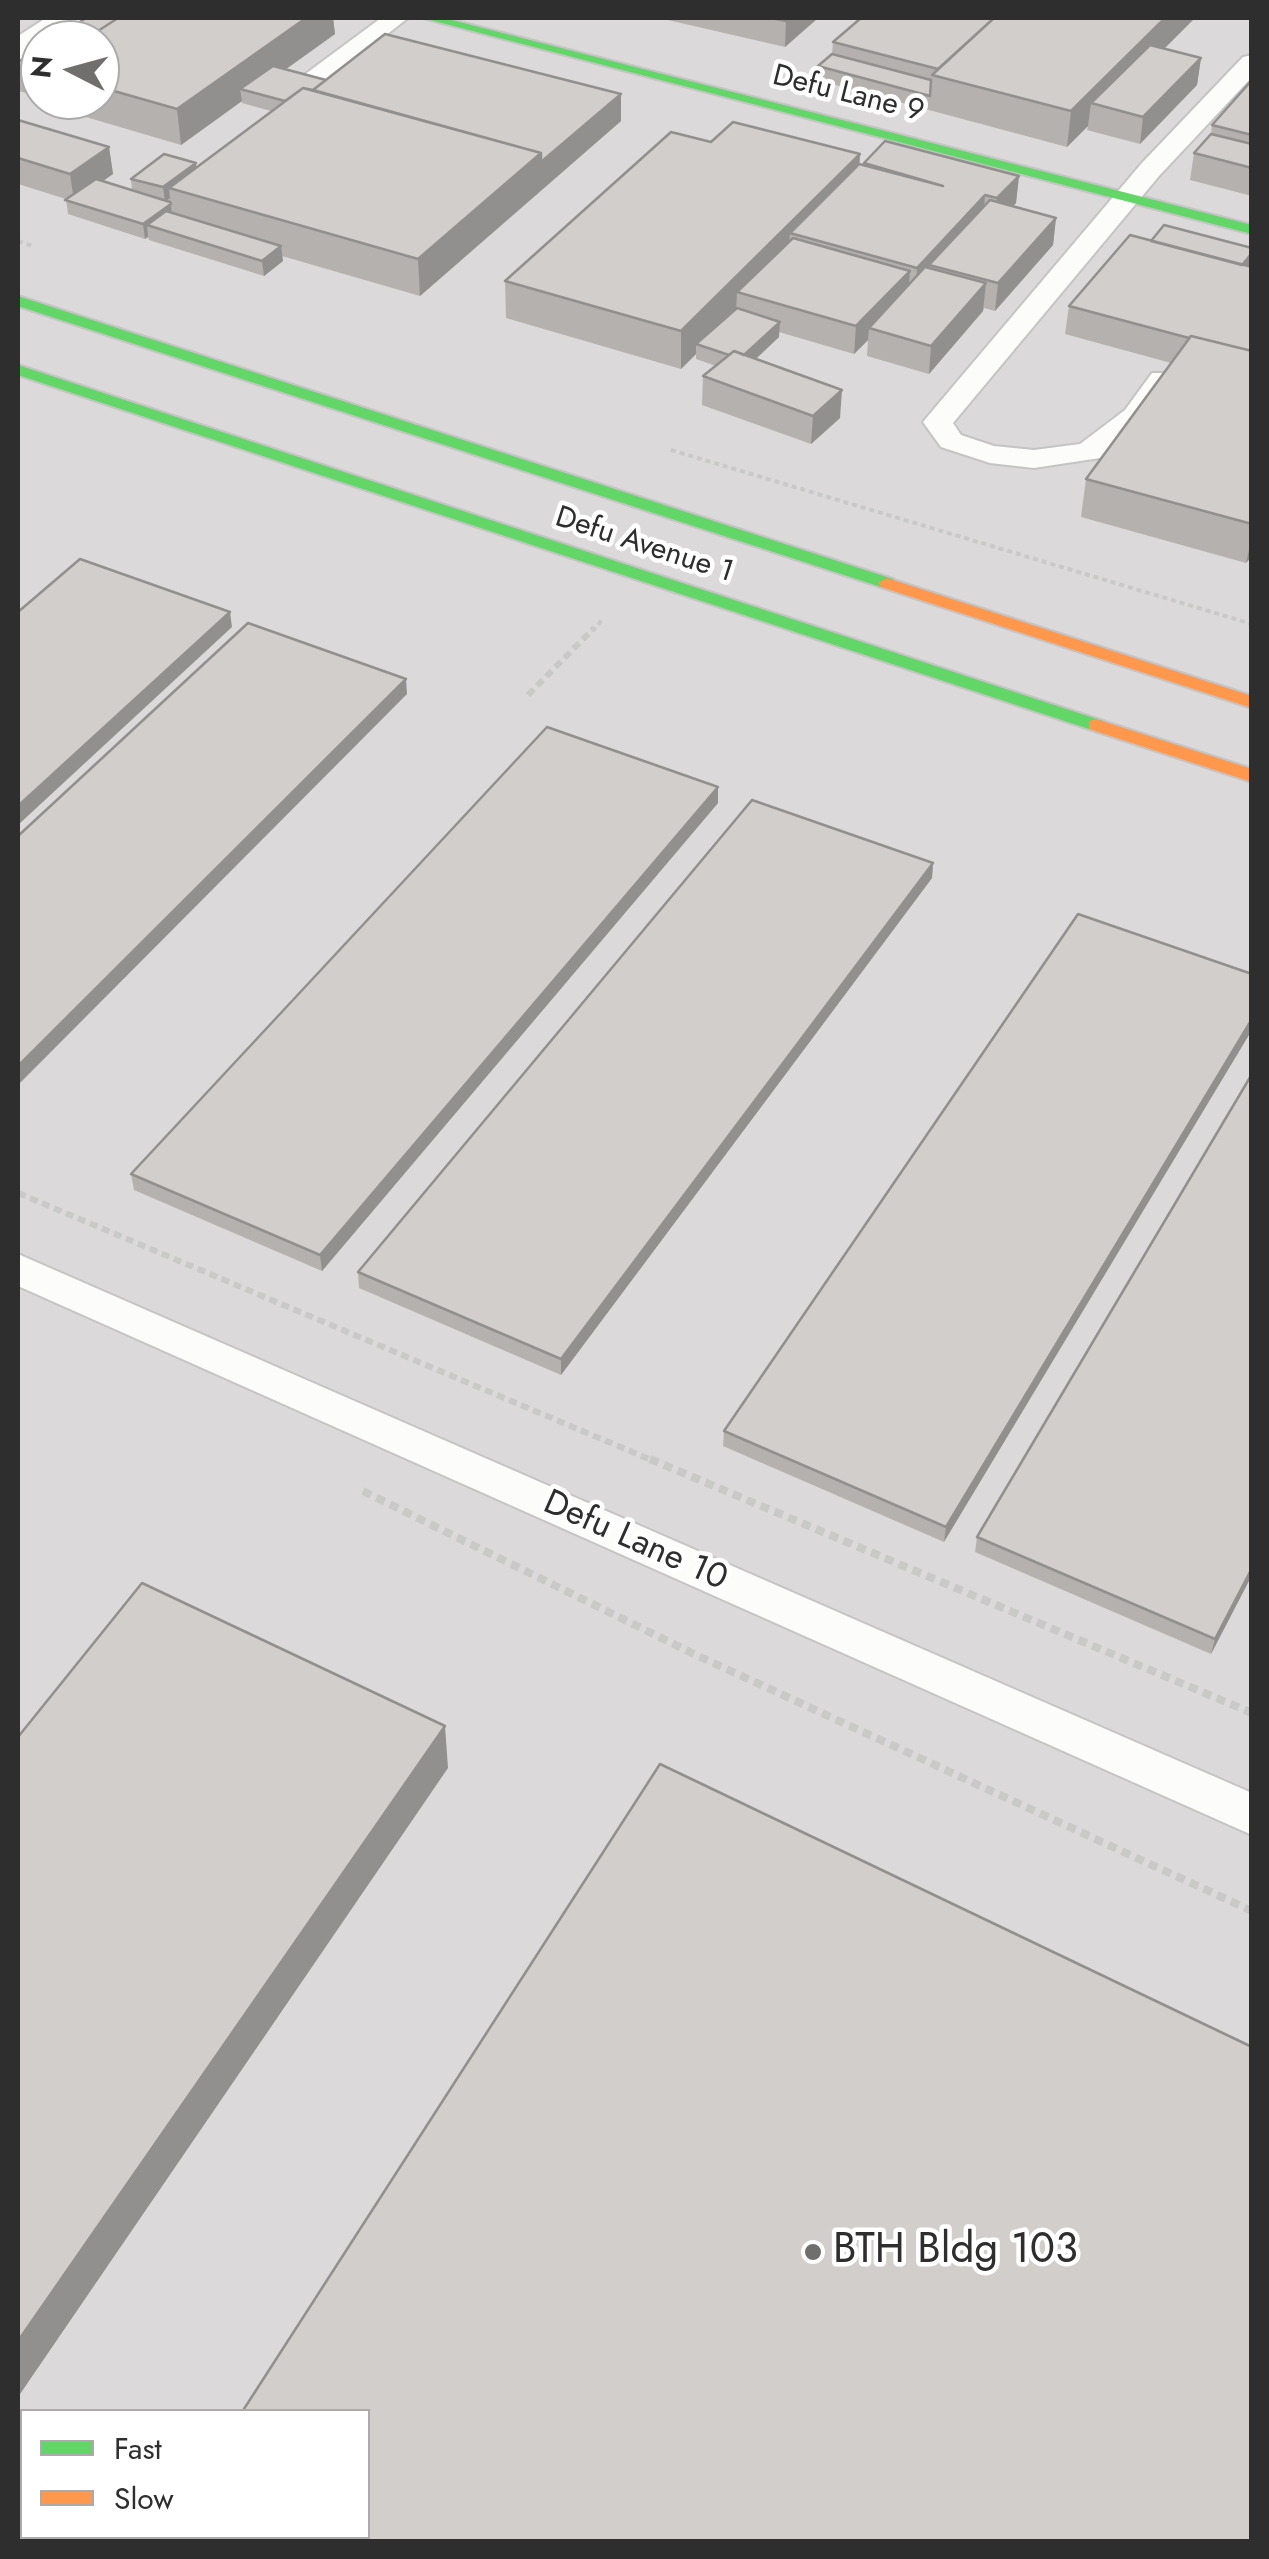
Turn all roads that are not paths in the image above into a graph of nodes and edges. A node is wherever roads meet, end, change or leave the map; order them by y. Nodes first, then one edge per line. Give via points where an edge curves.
1 (68, 18) edge
2 (396, 18) edge
3 (430, 18) edge
4 (18, 51) edge
5 (1252, 62) edge
6 (313, 80) edge
7 (1128, 198) junction
8 (1252, 230) edge
9 (18, 301) edge
10 (18, 370) edge
11 (1167, 371) edge
12 (1252, 702) edge
13 (1252, 776) edge
14 (18, 1269) edge
15 (1252, 1815) edge

1 - 4 street
2 - 6 lane
3 - 7 main road, Defu Lane 9
5 - 7 lane
7 - 8 main road, Defu Lane 9
7 - 11 lane via 938,422 950,441 990,454 1034,459 1090,452 1135,416
9 - 12 main road, Defu Avenue 1
10 - 13 main road, Defu Avenue 1
14 - 15 lane, Defu Lane 10

